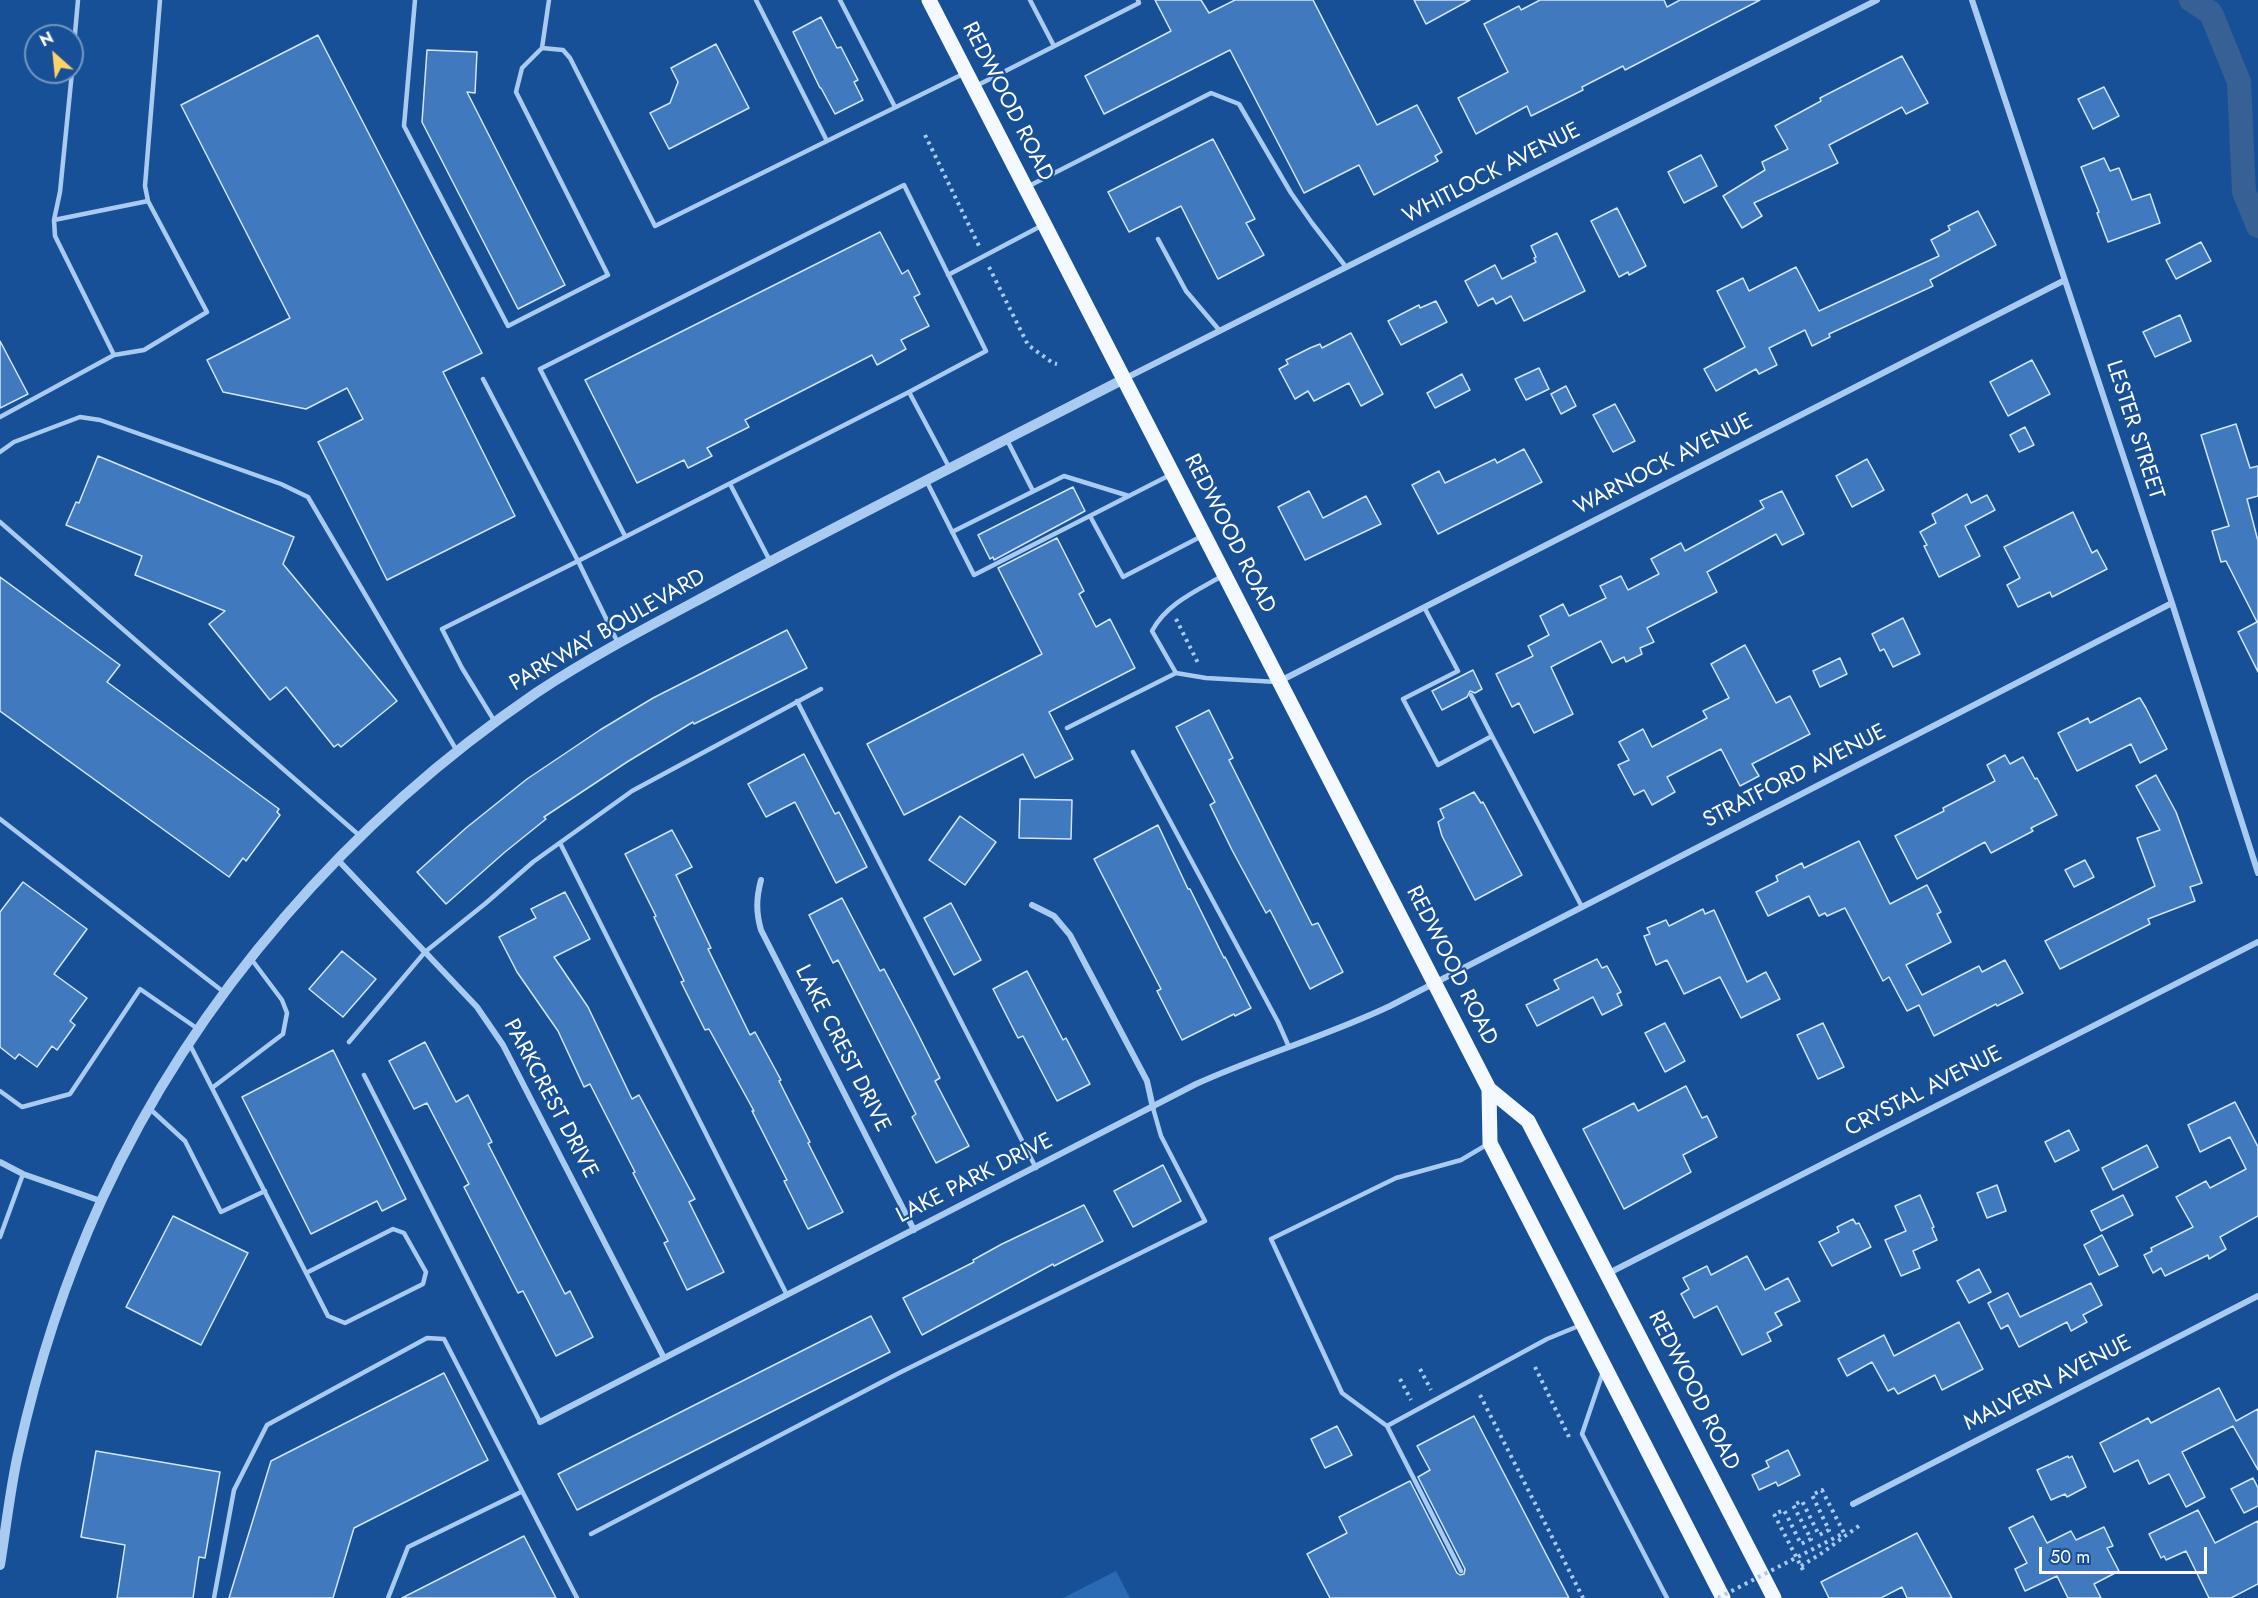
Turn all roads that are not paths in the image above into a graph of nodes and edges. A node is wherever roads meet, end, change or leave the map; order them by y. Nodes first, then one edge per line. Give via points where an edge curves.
1 (78, 0) edge
2 (160, 0) edge
3 (415, 0) edge
4 (549, 0) edge
5 (756, 0) edge
6 (840, 0) edge
7 (929, 0) edge
8 (1030, 0) edge
9 (1876, 0) edge
10 (1972, 0) edge
11 (1138, 1) edge
12 (76, 24) edge
13 (1054, 46) junction
14 (542, 48) junction
15 (966, 72) junction
16 (71, 84) edge
17 (974, 87) junction
18 (895, 107) junction
19 (827, 141) junction
20 (1026, 188) junction
21 (148, 201) junction
22 (54, 220) junction
23 (1044, 225) junction
24 (1158, 239) dead end
25 (1346, 267) junction
26 (948, 275) junction
27 (2065, 280) junction
28 (1220, 331) junction
29 (114, 355) junction
30 (483, 379) dead end
31 (1124, 379) junction
32 (909, 392) junction
33 (0, 417) edge
34 (1006, 439) junction
35 (0, 452) edge
36 (950, 467) junction
37 (1172, 474) junction
38 (925, 479) junction
39 (730, 483) junction
40 (1033, 491) junction
41 (1129, 496) junction
42 (1090, 516) junction
43 (0, 522) edge
44 (952, 532) junction
45 (1204, 535) junction
46 (625, 536) junction
47 (578, 561) junction
48 (770, 561) junction
49 (1224, 574) junction
50 (2172, 603) junction
51 (1424, 607) junction
52 (618, 643) junction
53 (1458, 671) junction
54 (1176, 673) junction
55 (1461, 677) dead end
56 (1279, 682) junction
57 (821, 689) dead end
58 (1471, 695) dead end
59 (797, 702) junction
60 (495, 722) junction
61 (1068, 728) dead end
62 (1492, 736) junction
63 (457, 752) junction
64 (1133, 752) dead end
65 (0, 819) edge
66 (360, 837) junction
67 (560, 843) junction
68 (337, 860) junction
69 (2258, 873) edge
70 (761, 880) dead end
71 (1032, 904) dead end
72 (1582, 907) junction
73 (2258, 942) edge
74 (425, 952) junction
75 (250, 958) junction
76 (1434, 983) junction
77 (225, 993) junction
78 (199, 1030) junction
79 (349, 1042) dead end
80 (189, 1043) junction
81 (1289, 1047) junction
82 (364, 1075) dead end
83 (212, 1088) junction
84 (1489, 1089) junction
85 (0, 1090) edge
86 (149, 1108) junction
87 (1153, 1108) junction
88 (1490, 1143) junction
89 (0, 1161) edge
90 (1036, 1168) junction
91 (24, 1174) junction
92 (265, 1191) junction
93 (101, 1201) junction
94 (914, 1230) junction
95 (0, 1237) edge
96 (306, 1273) junction
97 (1607, 1274) junction
98 (787, 1295) junction
99 (2258, 1296) edge
100 (1583, 1324) junction
101 (664, 1358) junction
102 (1605, 1367) junction
103 (540, 1422) joint
104 (1387, 1426) junction
105 (521, 1492) junction
106 (1853, 1504) dead end
107 (591, 1534) dead end
108 (0, 1565) edge
109 (1461, 1571) dead end
110 (214, 1598) edge
111 (388, 1598) edge
112 (577, 1598) edge
113 (1667, 1598) edge
114 (1723, 1598) edge
115 (1774, 1598) edge

1 - 12 lane
2 - 21 lane via 145,186
3 - 14 lane via 404,126 508,326 608,275 516,92 522,68
4 - 14 lane
5 - 19 lane
6 - 18 lane
7 - 15 main road, REDWOOD ROAD
8 - 13 lane
9 - 25 street, WHITLOCK AVENUE
10 - 27 street, LESTER STREET
11 - 13 lane
13 - 17 lane
14 - 19 lane via 563,50 570,58 656,226
15 - 17 main road, REDWOOD ROAD
15 - 18 lane
16 - 22 lane
17 - 20 main road, REDWOOD ROAD
18 - 19 lane
20 - 23 main road, REDWOOD ROAD
20 - 25 lane via 1211,93 1239,104 1296,200
21 - 22 lane
21 - 29 lane via 207,312 144,350
22 - 29 lane via 55,236
23 - 26 lane
23 - 31 main road, REDWOOD ROAD
24 - 28 lane via 1186,291
25 - 28 street, WHITLOCK AVENUE
26 - 32 lane via 986,351
26 - 46 lane via 904,185 540,369
27 - 50 street, LESTER STREET
27 - 51 street, WARNOCK AVENUE
28 - 31 street, WHITLOCK AVENUE
29 - 33 lane
30 - 47 lane
31 - 34 street, PARKWAY BOULEVARD
31 - 37 main road, REDWOOD ROAD
32 - 36 lane
32 - 39 lane
34 - 36 street, PARKWAY BOULEVARD
34 - 40 lane
35 - 63 lane via 14,442 80,417 100,420 308,497
36 - 38 street, PARKWAY BOULEVARD
37 - 41 lane
37 - 45 main road, REDWOOD ROAD
38 - 44 lane
38 - 48 street, PARKWAY BOULEVARD
39 - 46 lane
39 - 48 lane
40 - 41 lane via 1064,476
40 - 44 lane
41 - 42 lane
42 - 44 lane via 974,575
42 - 45 lane via 1123,577
43 - 66 lane
45 - 49 main road, REDWOOD ROAD
46 - 47 lane
47 - 52 lane
47 - 60 lane via 442,629
48 - 52 street, PARKWAY BOULEVARD
49 - 54 lane via 1170,607 1152,631
49 - 56 main road, REDWOOD ROAD
50 - 69 street, LESTER STREET
50 - 72 street, STRATFORD AVENUE
51 - 53 lane
51 - 56 street, WARNOCK AVENUE
52 - 60 street, PARKWAY BOULEVARD
53 - 55 lane
53 - 62 lane via 1403,699 1437,765
54 - 56 lane
54 - 61 lane
56 - 76 main road, REDWOOD ROAD
57 - 59 lane
58 - 62 lane
59 - 67 lane via 632,791
59 - 90 lane
60 - 63 street, PARKWAY BOULEVARD
62 - 72 lane
63 - 66 street, PARKWAY BOULEVARD
64 - 81 lane
65 - 77 lane
66 - 68 street, PARKWAY BOULEVARD
67 - 74 lane
67 - 98 lane
68 - 74 street, PARKCREST DRIVE
68 - 75 street, PARKWAY BOULEVARD
70 - 94 street, LAKE CREST DRIVE via 756,896 761,930
71 - 87 street via 1054,916 1070,935 1147,1080
72 - 76 street, STRATFORD AVENUE
73 - 97 street, CRYSTAL AVENUE
74 - 79 lane
74 - 101 street, PARKCREST DRIVE via 477,1007 503,1045
75 - 77 street, PARKWAY BOULEVARD
75 - 83 lane via 282,1000 287,1013 283,1034
76 - 81 street, LAKE PARK DRIVE via 1348,1026
76 - 84 main road, REDWOOD ROAD
77 - 78 street, PARKWAY BOULEVARD
78 - 80 street, PARKWAY BOULEVARD
78 - 85 lane via 140,989 70,1094 22,1107
80 - 83 lane
80 - 86 street, PARKWAY BOULEVARD
81 - 87 street, LAKE PARK DRIVE via 1230,1069
82 - 103 lane
83 - 92 lane
84 - 88 main road, REDWOOD ROAD
84 - 97 main road, REDWOOD ROAD via 1528,1121
86 - 92 lane via 185,1141 220,1212
86 - 93 street, PARKWAY BOULEVARD
87 - 90 street, LAKE PARK DRIVE
87 - 107 lane via 1161,1136 1205,1221 901,1372
88 - 100 main road, REDWOOD ROAD
88 - 104 lane via 1461,1160 1396,1179 1272,1239 1342,1393
89 - 91 street
90 - 94 street, LAKE PARK DRIVE
91 - 93 street
91 - 95 lane
92 - 96 lane
93 - 108 street, PARKWAY BOULEVARD via 64,1294 31,1404 18,1455
94 - 98 street, LAKE PARK DRIVE
96 - 96 lane via 328,1316 345,1323 423,1284 426,1272 404,1233 393,1229
97 - 115 main road, REDWOOD ROAD
98 - 101 street, LAKE PARK DRIVE
99 - 106 street, MALVERN AVENUE
100 - 102 main road, REDWOOD ROAD
100 - 104 lane via 1547,1339
101 - 103 street, LAKE PARK DRIVE
102 - 113 lane via 1582,1434
102 - 114 main road, REDWOOD ROAD
104 - 109 lane
105 - 110 lane via 444,1339 427,1338 267,1425 234,1490
105 - 111 lane via 408,1547
105 - 112 lane

